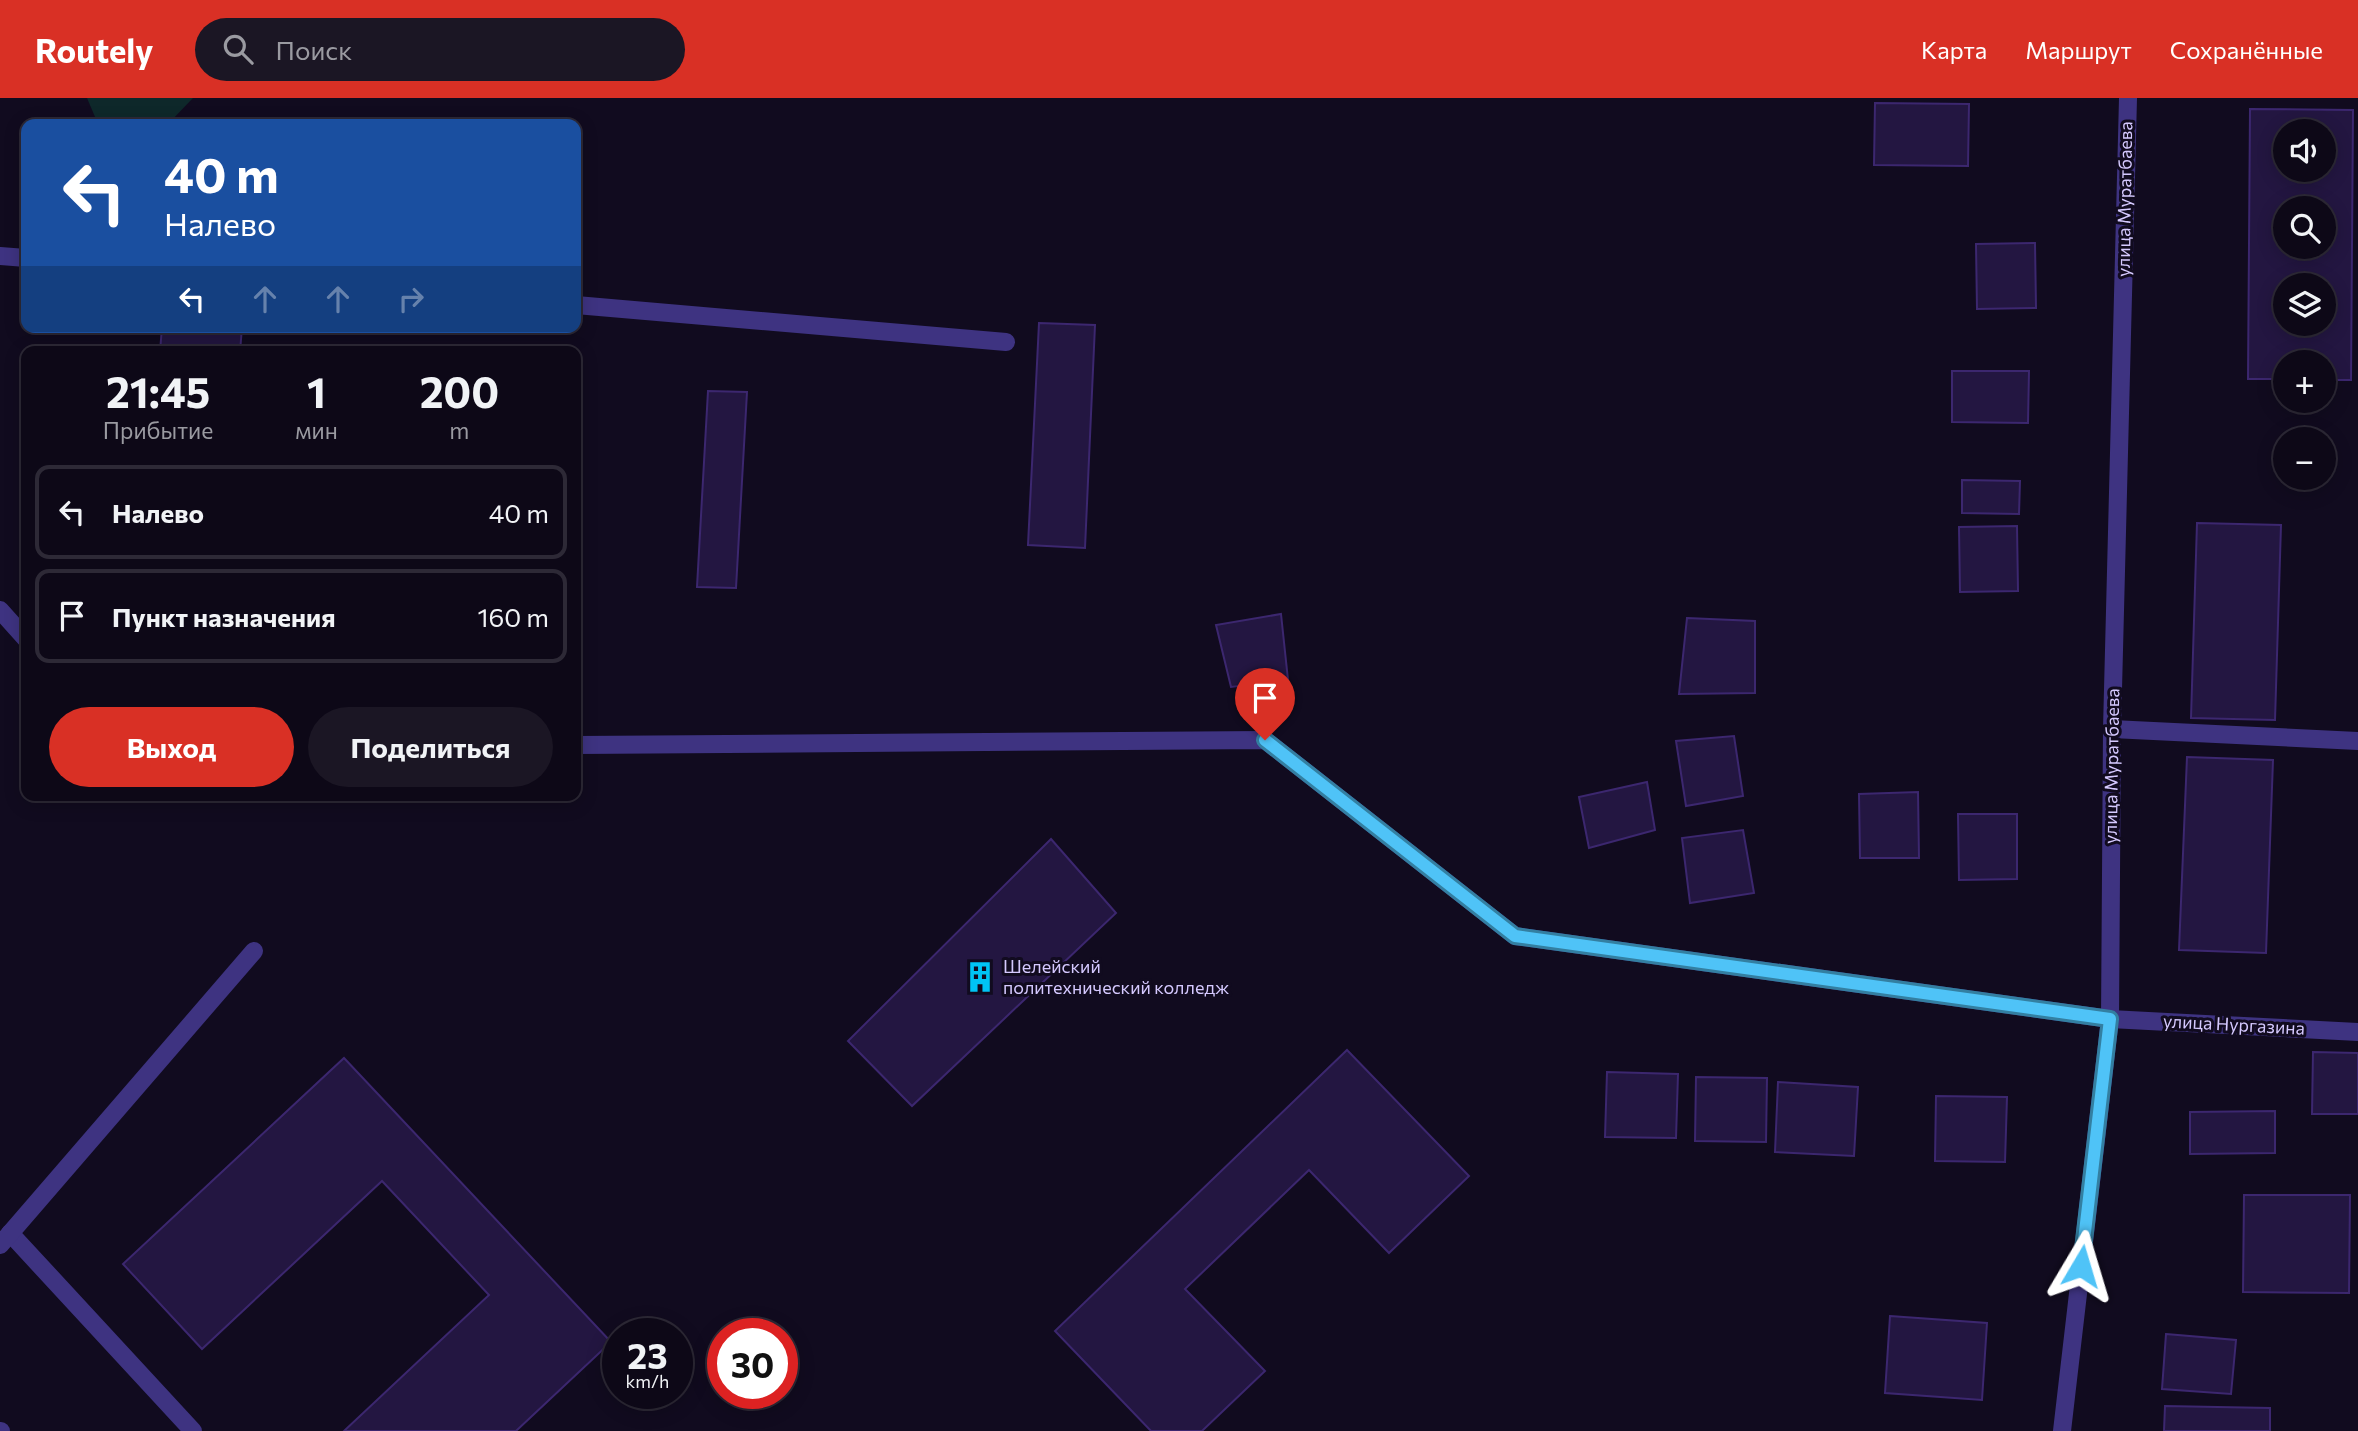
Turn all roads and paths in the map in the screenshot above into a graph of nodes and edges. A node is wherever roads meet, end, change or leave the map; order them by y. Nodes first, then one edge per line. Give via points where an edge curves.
1 (2128, 98) edge
2 (0, 256) edge
3 (21, 258) edge
4 (581, 305) edge
5 (1006, 342) dead end
6 (0, 610) edge
7 (21, 633) edge
8 (2112, 729) junction
9 (2358, 741) edge
10 (581, 745) edge
11 (254, 951) dead end
12 (2110, 1019) junction
13 (2358, 1032) edge
14 (5, 1239) edge
15 (193, 1431) edge
16 (2062, 1431) edge

1 - 8 street, улица Муратбаева
2 - 3 street
4 - 5 street
6 - 7 street
8 - 9 street
8 - 12 street, улица Муратбаева
10 - 12 street, улица Нургазина via 1265,740 1515,936
11 - 14 street
12 - 13 street, улица Нургазина
12 - 16 street, улица Муратбаева
14 - 15 street

